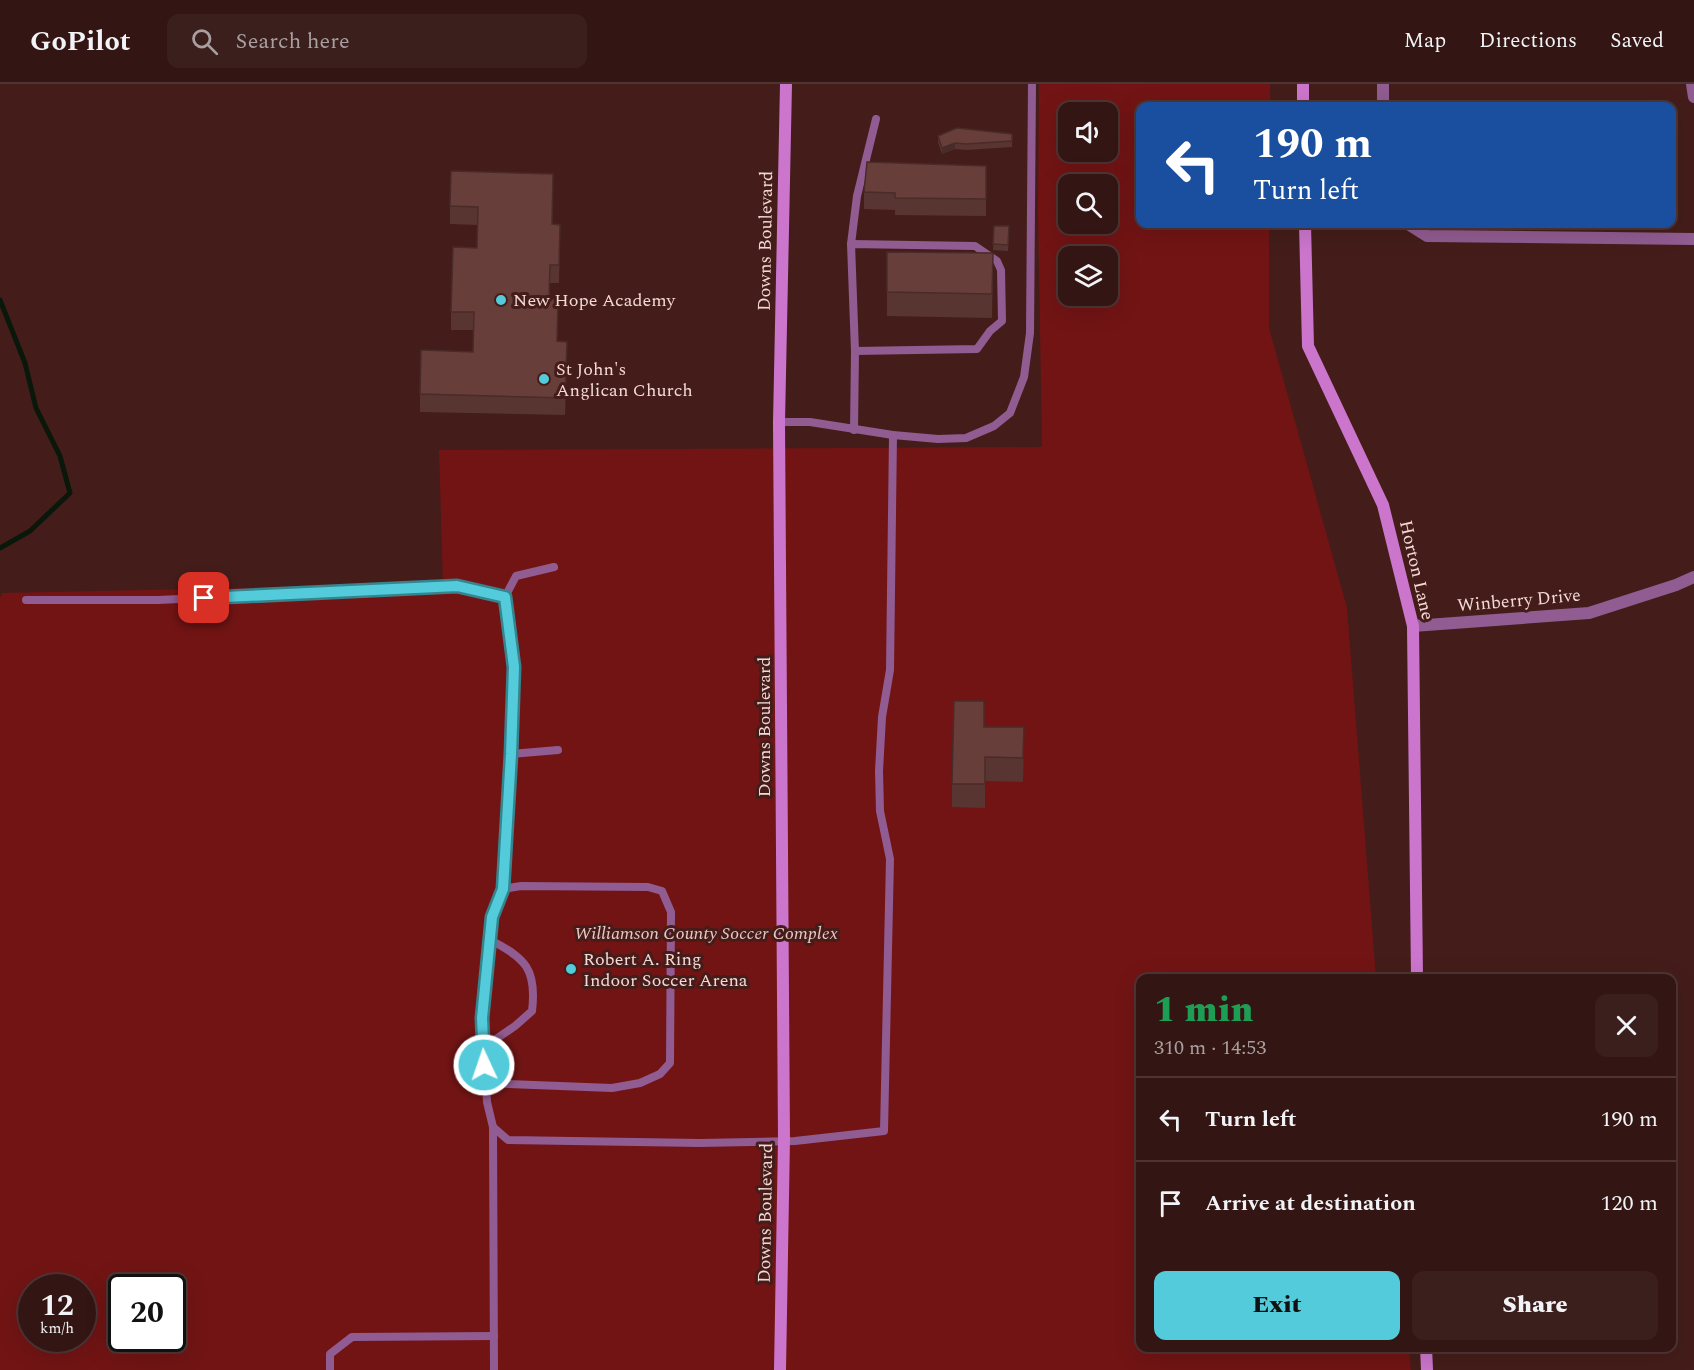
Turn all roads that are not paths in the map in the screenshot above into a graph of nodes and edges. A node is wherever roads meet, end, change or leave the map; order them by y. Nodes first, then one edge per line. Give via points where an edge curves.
1 (786, 84) edge
2 (1032, 84) edge
3 (1303, 84) edge
4 (1383, 84) edge
5 (1692, 84) edge
6 (1694, 97) edge
7 (1303, 102) edge
8 (1383, 102) edge
9 (876, 119) dead end
10 (1305, 228) edge
11 (1414, 228) edge
12 (1694, 239) edge
13 (851, 244) junction
14 (855, 351) junction
15 (779, 422) junction
16 (854, 430) junction
17 (893, 435) junction
18 (554, 567) dead end
19 (1694, 577) edge
20 (505, 597) junction
21 (26, 600) dead end
22 (1413, 626) junction
23 (558, 750) dead end
24 (511, 754) junction
25 (503, 889) junction
26 (490, 940) junction
27 (1417, 974) edge
28 (483, 1048) junction
29 (486, 1083) junction
30 (493, 1127) junction
31 (784, 1140) junction
32 (494, 1336) junction
33 (1426, 1352) edge
34 (330, 1370) edge
35 (494, 1370) edge
36 (780, 1370) edge
37 (1427, 1370) edge

1 - 15 street, Downs Boulevard
2 - 17 lane via 1030,333 1024,377 1010,412 994,426 966,438
3 - 7 street
4 - 8 street
5 - 6 street
9 - 13 lane via 857,196
10 - 22 street, Horton Lane via 1308,346 1383,505
11 - 12 street via 1427,236
13 - 14 lane
13 - 14 lane via 975,246 997,261 1001,270 1002,321 977,349
14 - 16 lane
15 - 16 lane via 810,422
15 - 31 street, Downs Boulevard
16 - 17 lane
17 - 31 lane via 890,670 879,771 880,811 890,859 884,1131
18 - 20 lane via 516,576
19 - 22 street, Winberry Drive via 1589,613
20 - 21 lane via 457,586 158,600
20 - 24 lane via 514,667
22 - 27 street, Horton Lane
23 - 24 lane
24 - 25 lane
25 - 26 lane via 492,917
25 - 29 lane via 648,887 662,891 671,912 670,1064 650,1079 612,1088
26 - 28 lane
26 - 28 lane via 514,951 529,969 534,992 532,1011
28 - 29 lane
29 - 30 lane
30 - 31 lane via 508,1140
30 - 32 lane
31 - 36 street, Downs Boulevard
32 - 34 lane via 352,1337 330,1354
32 - 35 lane
33 - 37 street

